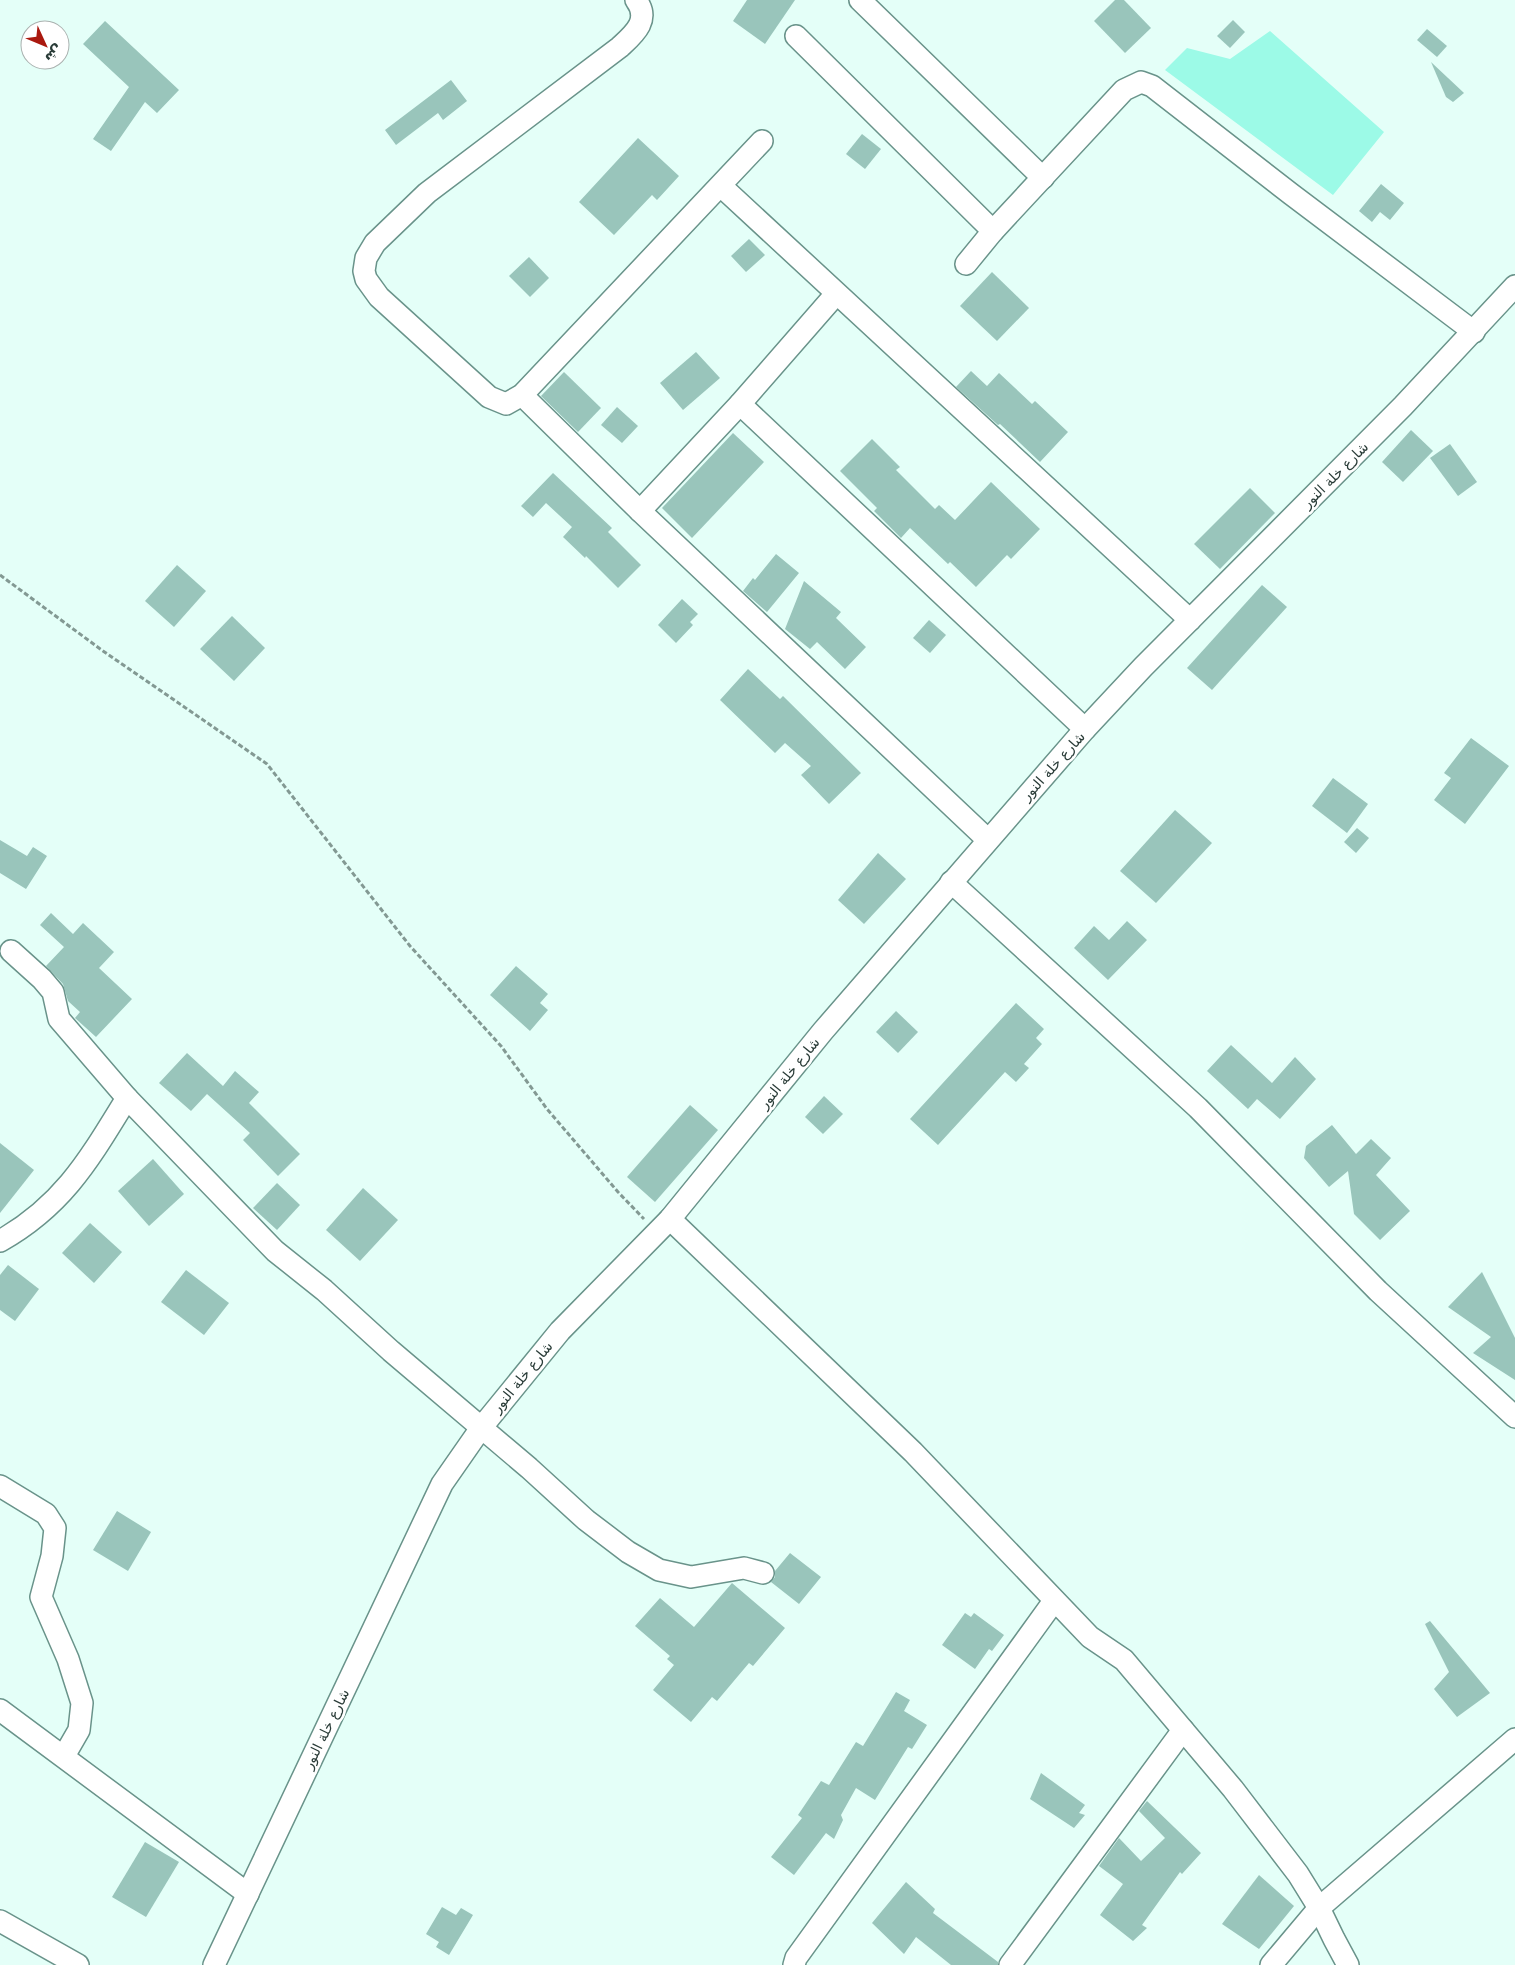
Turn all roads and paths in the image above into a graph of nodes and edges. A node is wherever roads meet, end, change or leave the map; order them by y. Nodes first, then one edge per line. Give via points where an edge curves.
1 (636, 0) edge
2 (860, 0) edge
3 (796, 36) dead end
4 (762, 141) dead end
5 (1043, 178) junction
6 (721, 186) junction
7 (993, 231) junction
8 (966, 264) dead end
9 (1515, 286) edge
10 (836, 294) junction
11 (1474, 332) junction
12 (522, 395) junction
13 (740, 404) junction
14 (640, 511) junction
15 (0, 575) edge
16 (1190, 620) junction
17 (1085, 729) junction
18 (988, 840) junction
19 (951, 882) junction
20 (11, 951) dead end
21 (127, 1098) junction
22 (663, 1225) junction
23 (0, 1241) edge
24 (1515, 1417) edge
25 (481, 1428) junction
26 (0, 1486) edge
27 (763, 1573) dead end
28 (1054, 1601) junction
29 (0, 1710) edge
30 (1184, 1730) junction
31 (1515, 1739) edge
32 (64, 1756) junction
33 (248, 1894) junction
34 (1319, 1908) junction
35 (0, 1921) edge
36 (78, 1965) edge
37 (214, 1965) edge
38 (794, 1965) edge
39 (1010, 1965) edge
40 (1271, 1965) edge
41 (1348, 1965) edge

1 - 12 street via 642,18 637,31 427,192 375,244 366,258 366,279 379,297 489,397 506,404
2 - 5 street
3 - 7 street
4 - 6 street
5 - 7 street
5 - 11 street via 1124,90 1141,82 1152,86
6 - 10 street
6 - 12 street
7 - 8 street
9 - 11 street, شارع خلة النور
10 - 13 street
10 - 16 street
11 - 16 street, شارع خلة النور
12 - 14 street
13 - 14 street
13 - 17 street
14 - 18 street
15 - 22 path via 103,651 267,764 410,946 501,1046 547,1109 618,1192
16 - 17 street, شارع خلة النور
17 - 18 street, شارع خلة النور
18 - 19 street, شارع خلة النور
19 - 22 street, شارع خلة النور
19 - 24 street via 1198,1108 1378,1291
20 - 21 street via 47,985 59,1019
21 - 23 street via 95,1150 56,1201 19,1231
21 - 25 street via 275,1251
22 - 25 street, شارع خلة النور via 560,1330
22 - 28 street via 913,1452
25 - 27 street via 586,1520 628,1552 659,1570 691,1577 744,1568
25 - 33 street, شارع خلة النور via 442,1484
26 - 32 street via 46,1514 54,1528 52,1556 42,1597 82,1703 79,1730
28 - 30 street via 1090,1637 1124,1660
28 - 38 street
29 - 32 street
30 - 34 street via 1292,1866
30 - 39 street
31 - 34 street
32 - 33 street
33 - 37 street, شارع خلة النور
34 - 40 street
34 - 41 street
35 - 36 street

